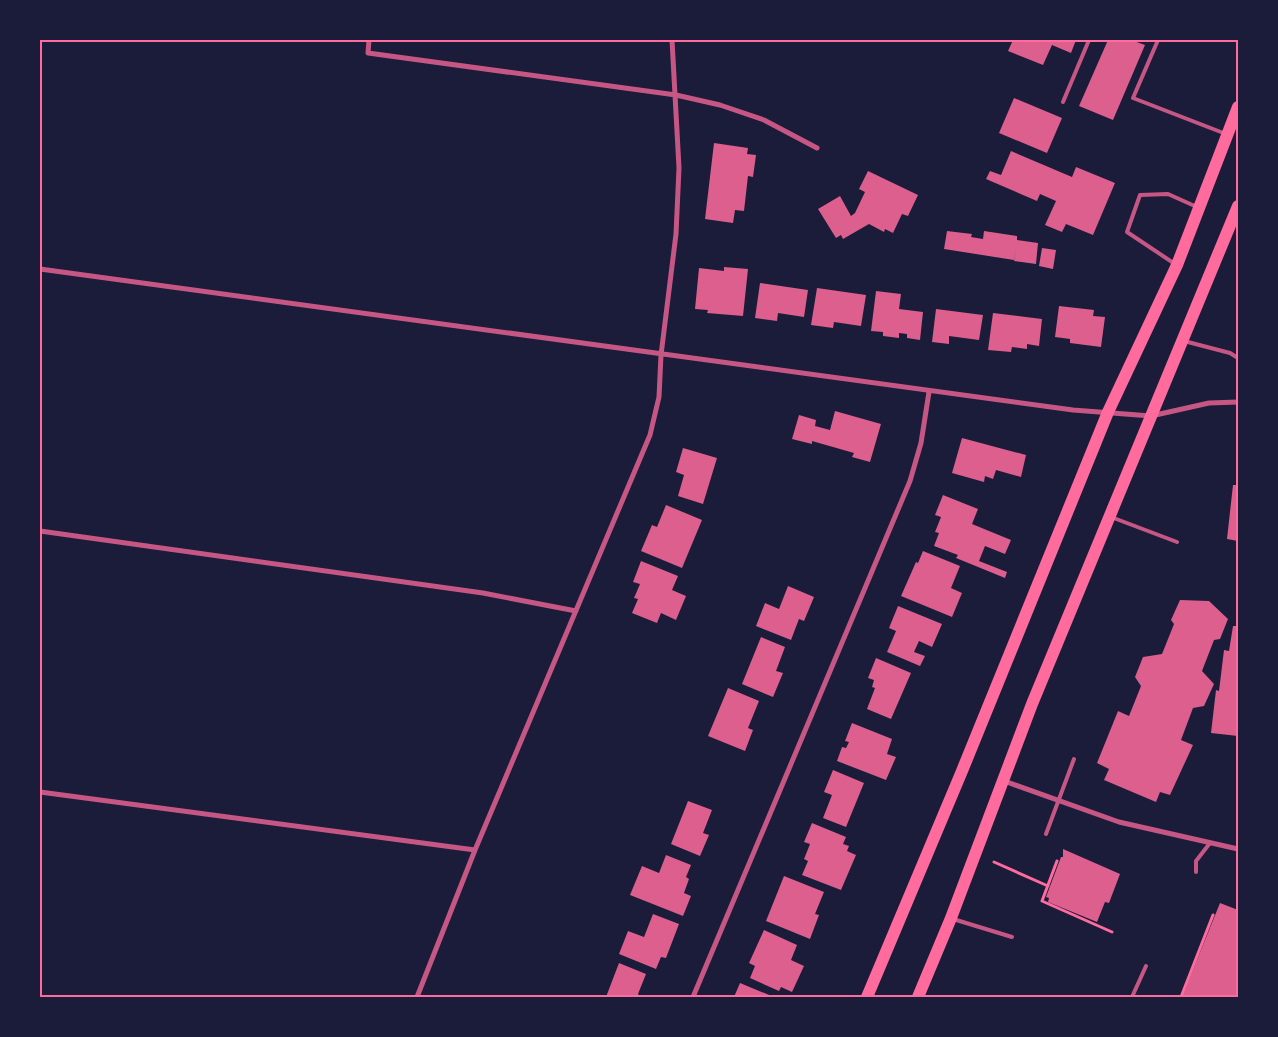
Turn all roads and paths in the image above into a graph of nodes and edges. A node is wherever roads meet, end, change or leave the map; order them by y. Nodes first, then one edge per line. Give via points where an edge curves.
1 (370, 40) edge
2 (672, 40) edge
3 (1089, 40) edge
4 (1158, 40) edge
5 (676, 95) junction
6 (1063, 102) dead end
7 (1238, 107) edge
8 (1227, 134) junction
9 (817, 148) dead end
10 (1238, 206) edge
11 (1200, 208) junction
12 (1176, 265) junction
13 (40, 269) edge
14 (1182, 340) junction
15 (661, 355) junction
16 (1238, 358) edge
17 (929, 392) junction
18 (1238, 402) edge
19 (1108, 412) junction
20 (1151, 416) junction
21 (1109, 516) junction
22 (40, 531) edge
23 (1177, 542) dead end
24 (576, 611) junction
25 (1074, 759) dead end
26 (1004, 781) junction
27 (40, 792) edge
28 (1057, 800) junction
29 (1046, 834) dead end
30 (1210, 843) junction
31 (1238, 849) edge
32 (475, 850) junction
33 (1058, 861) dead end
34 (994, 862) dead end
35 (1196, 872) dead end
36 (1048, 886) junction
37 (1213, 915) dead end
38 (951, 918) junction
39 (1112, 932) dead end
40 (1012, 937) dead end
41 (1146, 966) dead end
42 (417, 997) edge
43 (693, 997) edge
44 (867, 997) edge
45 (918, 997) edge
46 (1132, 997) edge
47 (1181, 997) edge

1 - 5 street via 368,53
2 - 5 street
3 - 6 lane
4 - 8 lane via 1133,98
5 - 9 street via 764,120
5 - 15 street via 679,168 676,234
7 - 8 main road
8 - 11 main road
10 - 14 main road
11 - 12 main road
11 - 12 lane via 1168,194 1140,195 1127,232
12 - 19 main road
13 - 15 street
14 - 16 lane
14 - 20 main road
15 - 17 street
15 - 24 street via 659,397 650,435
17 - 19 street
17 - 43 street via 921,443 910,481
18 - 20 street via 1209,403
19 - 20 street
19 - 44 main road
20 - 21 main road
21 - 23 lane
21 - 26 main road
22 - 24 street via 484,593
24 - 32 street
25 - 28 lane
26 - 28 street
26 - 38 main road
27 - 32 street
28 - 29 lane
28 - 30 street via 1119,822
30 - 31 street
30 - 35 lane via 1196,861
32 - 42 street
33 - 36 path
34 - 36 path
36 - 39 path via 1042,901
37 - 47 path
38 - 40 lane
38 - 45 main road
41 - 46 lane

